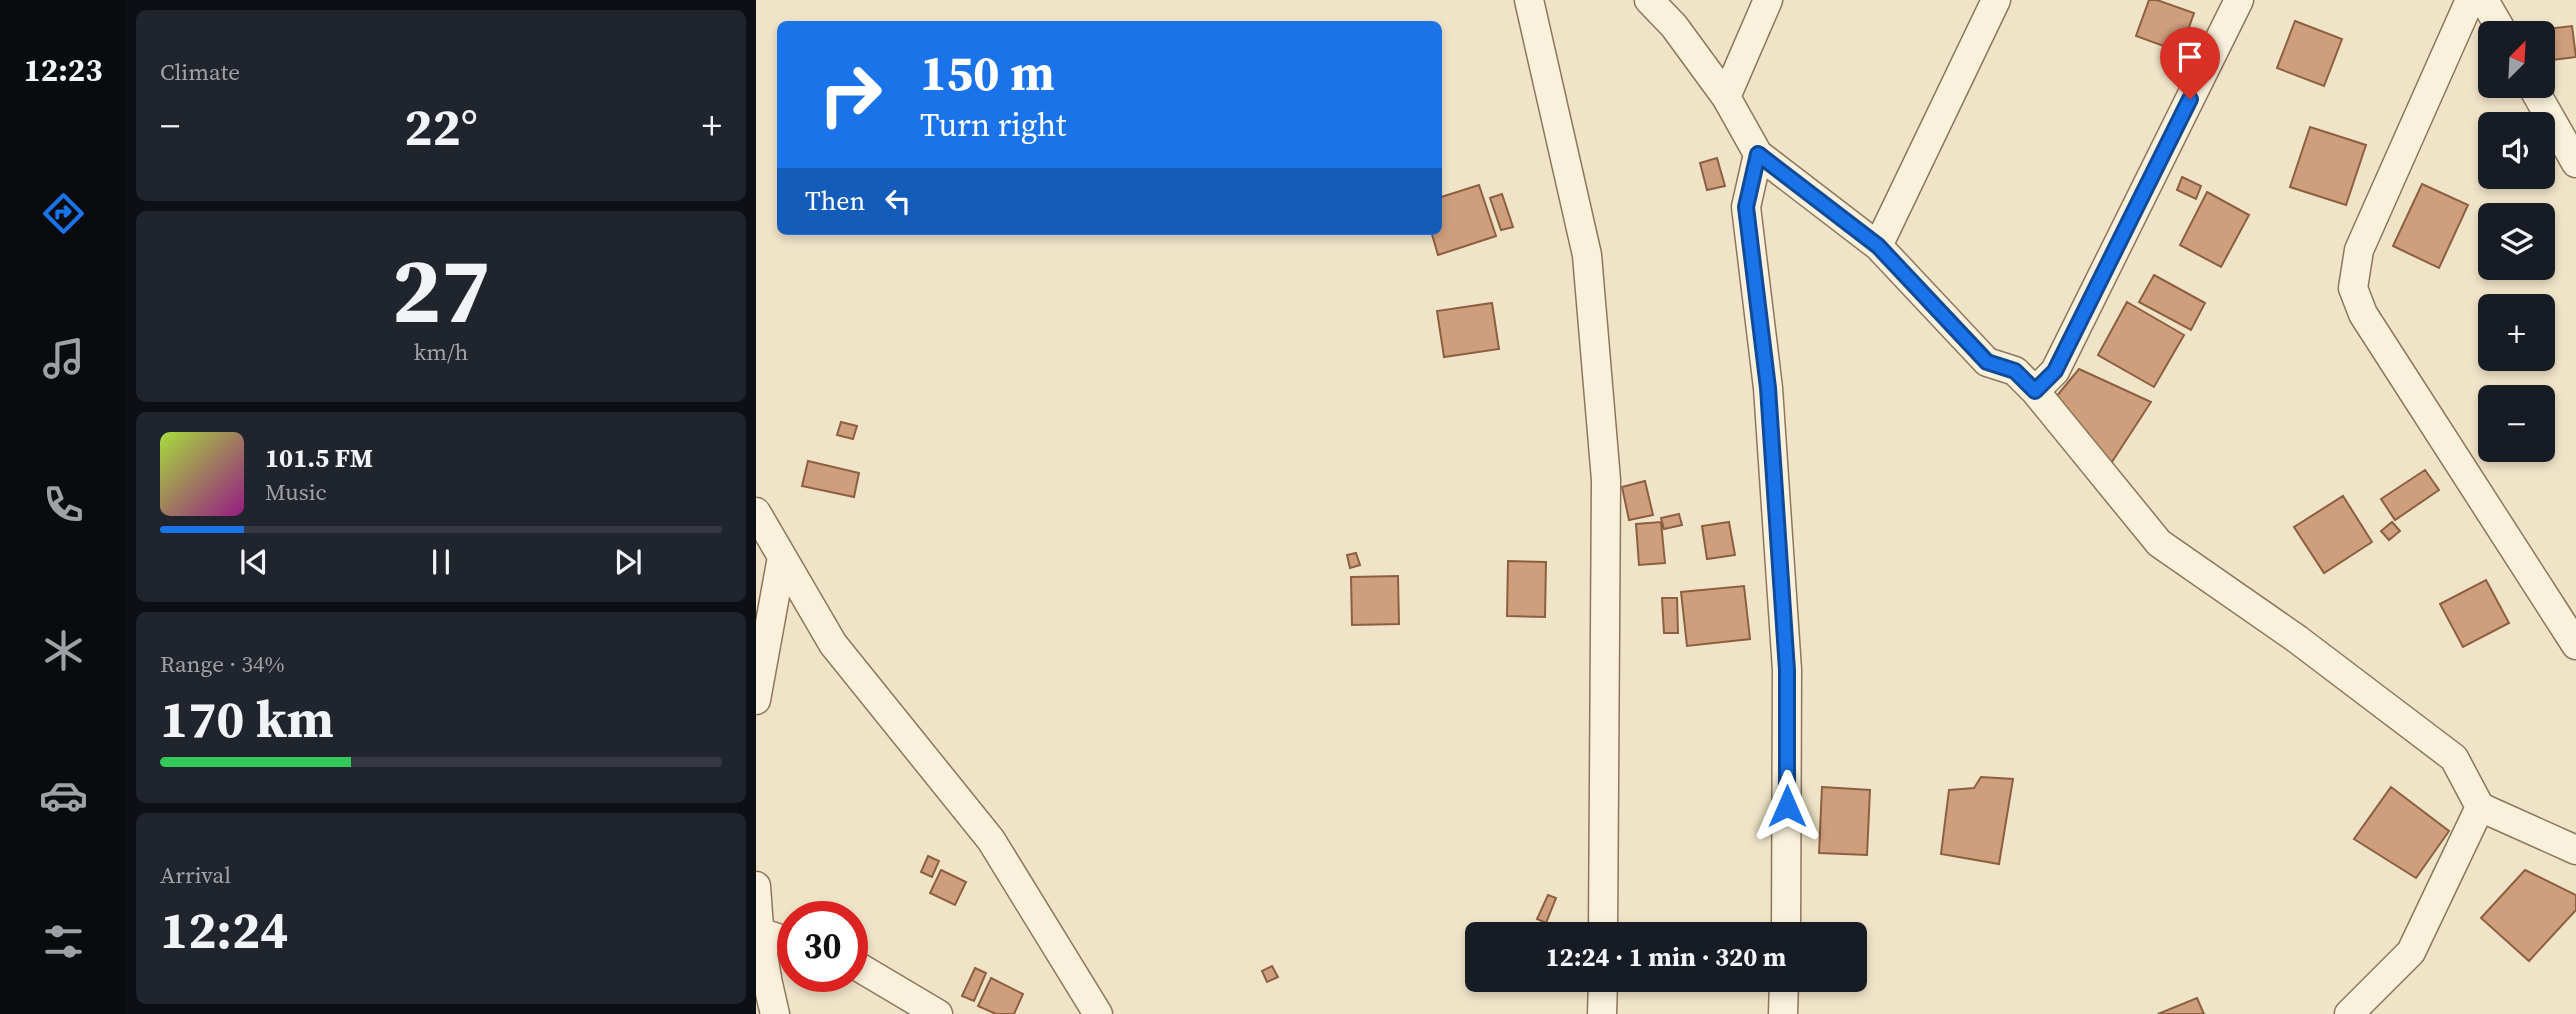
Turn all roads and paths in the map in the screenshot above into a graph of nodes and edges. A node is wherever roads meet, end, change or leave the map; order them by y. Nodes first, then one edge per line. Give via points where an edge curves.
1 (1529, 0) edge
2 (1649, 0) edge
3 (1768, 0) edge
4 (1996, 0) edge
5 (2239, 0) edge
6 (2470, 0) edge
7 (2484, 0) edge
8 (2496, 21) edge
9 (1726, 97) junction
10 (2539, 98) edge
11 (1758, 154) junction
12 (2576, 163) edge
13 (1878, 246) junction
14 (2035, 391) junction
15 (756, 512) edge
16 (782, 558) junction
17 (2576, 645) edge
18 (756, 700) edge
19 (2480, 807) junction
20 (2576, 850) edge
21 (756, 886) edge
22 (1603, 922) edge
23 (1786, 922) edge
24 (758, 932) edge
25 (777, 938) edge
26 (868, 972) edge
27 (1603, 992) edge
28 (1784, 992) edge
29 (775, 1014) edge
30 (938, 1014) edge
31 (1098, 1014) edge
32 (1602, 1014) edge
33 (1783, 1014) edge
34 (2349, 1014) edge

1 - 22 street via 1587,254 1606,480
2 - 9 street
3 - 9 street
4 - 13 street
5 - 14 street via 2055,371
6 - 17 street via 2359,250 2353,288 2363,314
7 - 8 street
9 - 11 street
10 - 12 street
11 - 13 street
11 - 23 street via 1746,207 1768,388 1787,670
13 - 14 street via 1987,362 2015,371
14 - 19 street via 2159,543 2297,639 2454,758
15 - 16 street
16 - 18 street
16 - 31 street via 833,645 991,840
19 - 20 street
19 - 34 street via 2411,952
21 - 24 street
24 - 25 street
24 - 29 street
26 - 30 street
27 - 32 street
28 - 33 street

